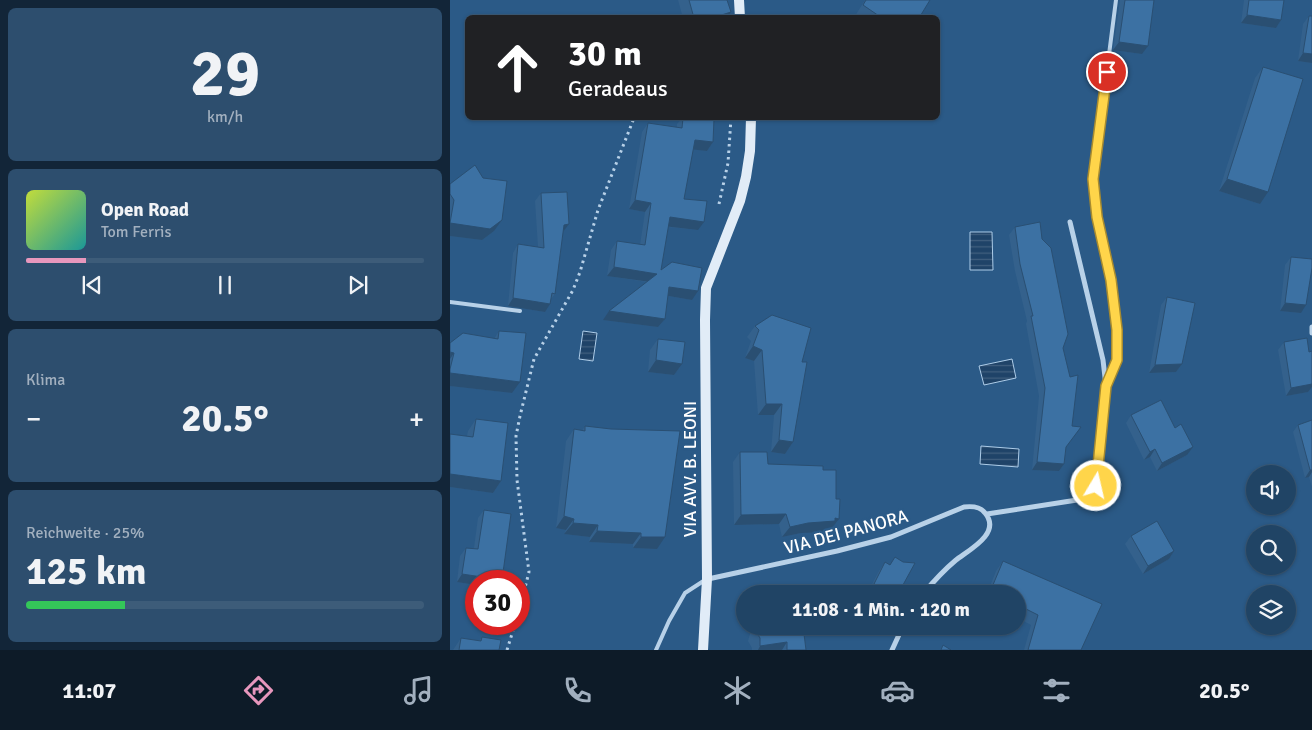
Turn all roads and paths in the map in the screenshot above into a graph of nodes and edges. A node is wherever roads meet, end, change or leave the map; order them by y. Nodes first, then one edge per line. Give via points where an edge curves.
1 (739, 0) edge
2 (1116, 0) edge
3 (740, 15) edge
4 (633, 120) edge
5 (751, 120) edge
6 (1070, 222) dead end
7 (450, 302) edge
8 (520, 311) edge
9 (1312, 327) edge
10 (1312, 334) edge
11 (1106, 386) junction
12 (987, 514) junction
13 (529, 570) edge
14 (707, 579) junction
15 (932, 585) edge
16 (512, 635) edge
17 (898, 635) edge
18 (507, 650) edge
19 (656, 650) edge
20 (703, 650) edge
21 (892, 650) edge

1 - 3 street
2 - 11 lane via 1093,179 1117,330 1117,360
4 - 13 path via 598,210 573,290 534,359 520,416 516,436 517,472
5 - 14 street, VIA AVV. B. LEONI via 750,151 740,201 706,288
6 - 11 street, VIA DEI PANORA via 1103,360
7 - 8 lane
9 - 10 street
11 - 12 street, VIA DEI PANORA via 1098,478 1091,492 1069,502
12 - 14 street, VIA DEI PANORA via 973,506 964,507 891,537
12 - 15 street via 988,532 983,540 956,560
14 - 19 lane via 685,593
14 - 20 street, VIA AVV. B. LEONI
16 - 18 path
17 - 21 street

